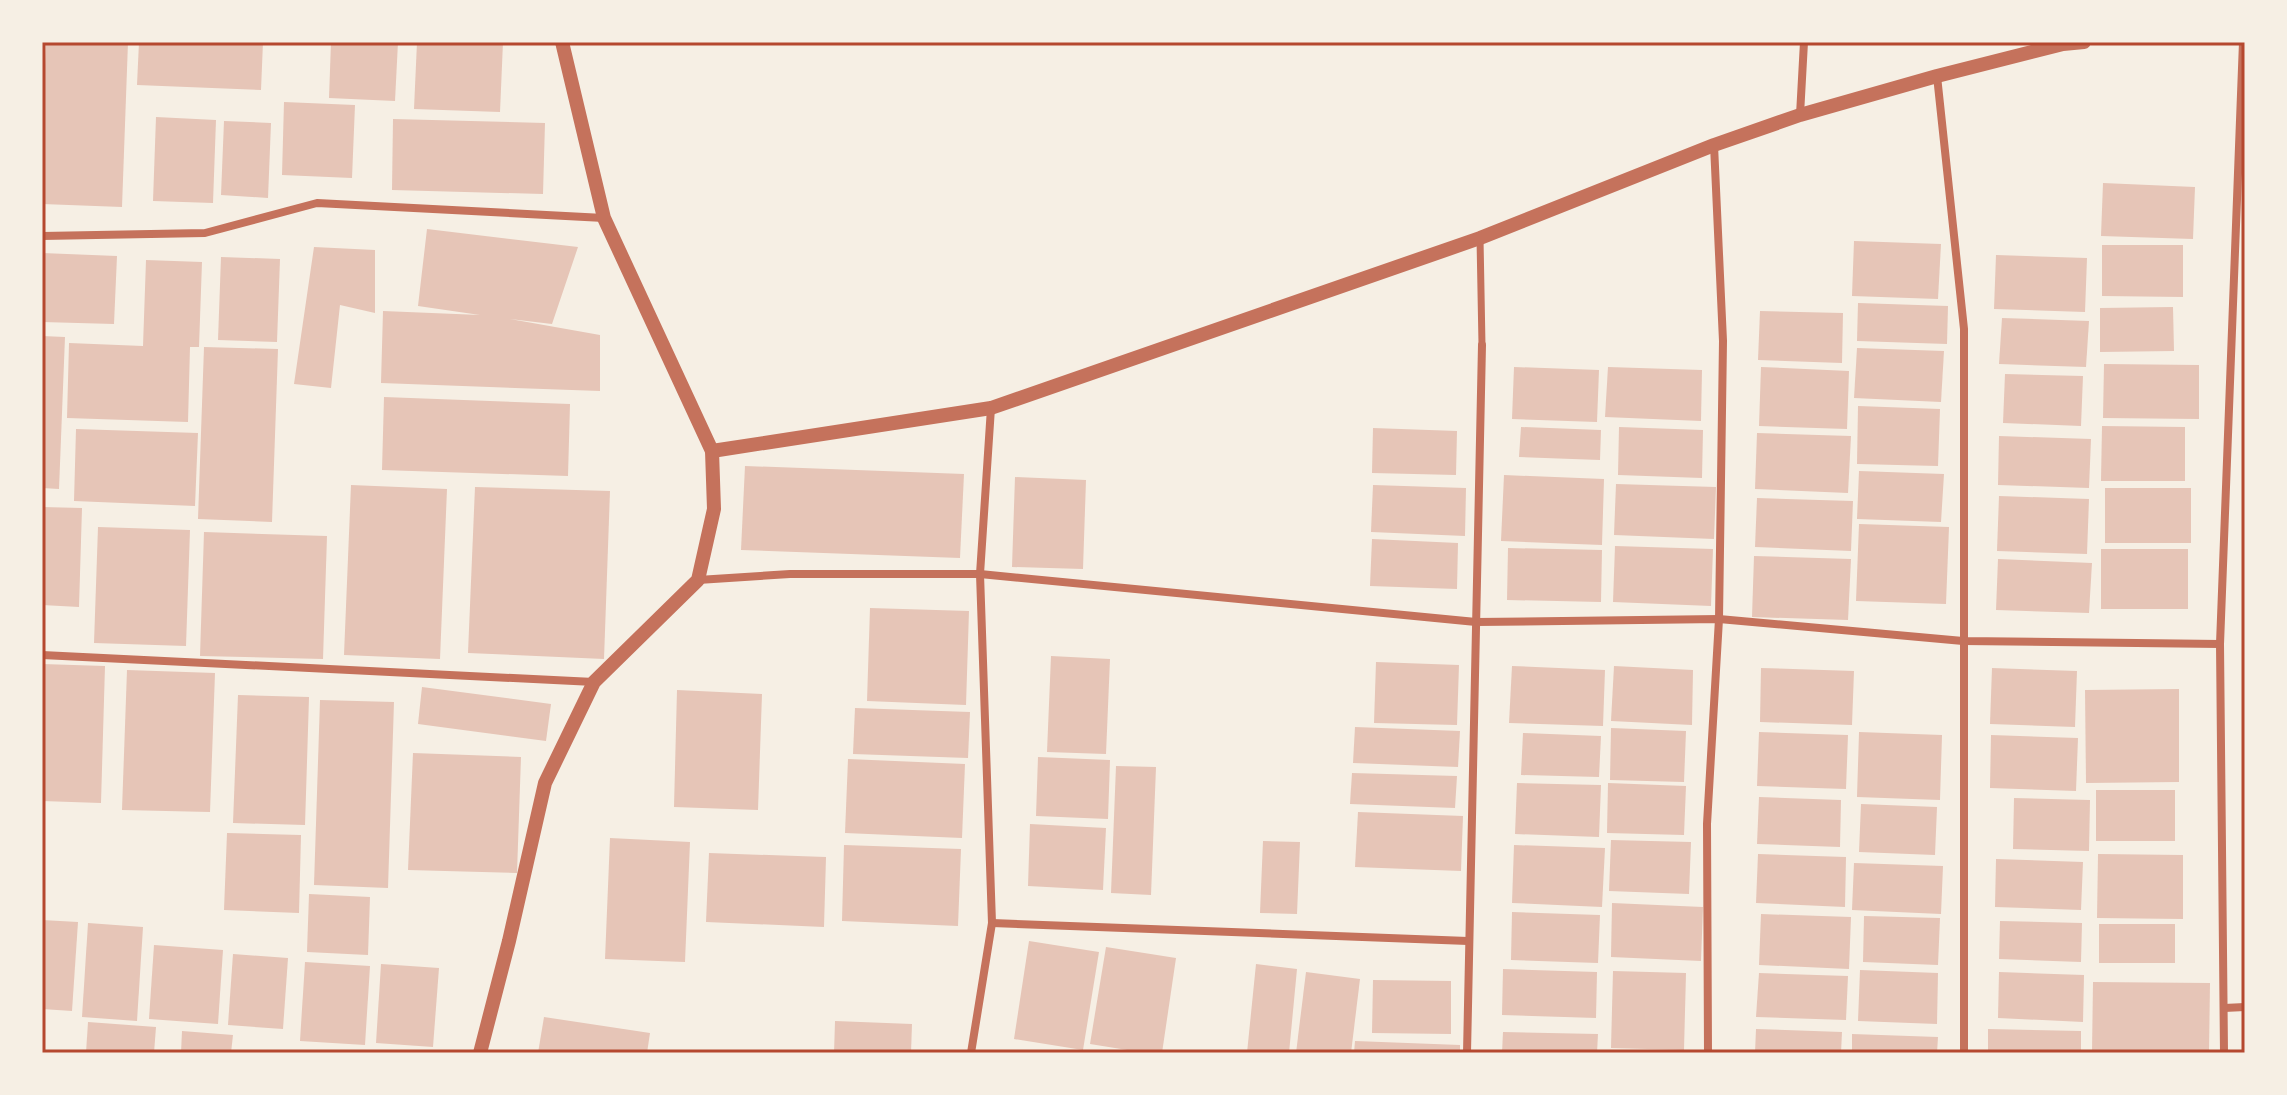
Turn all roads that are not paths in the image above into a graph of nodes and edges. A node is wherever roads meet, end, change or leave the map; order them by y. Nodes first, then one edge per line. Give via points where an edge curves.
1 (562, 42) edge
2 (1804, 42) edge
3 (2084, 42) edge
4 (2243, 42) edge
5 (2064, 43) edge
6 (1937, 76) junction
7 (1800, 115) junction
8 (1714, 145) junction
9 (604, 218) junction
10 (42, 236) edge
11 (1480, 238) junction
12 (1482, 345) joint
13 (991, 408) junction
14 (712, 451) junction
15 (980, 574) junction
16 (698, 580) junction
17 (1719, 619) junction
18 (1476, 622) junction
19 (1963, 641) junction
20 (2220, 644) junction
21 (42, 655) edge
22 (594, 682) junction
23 (992, 923) junction
24 (1468, 941) junction
25 (2245, 1007) edge
26 (2224, 1008) junction
27 (480, 1053) edge
28 (971, 1053) edge
29 (1467, 1053) edge
30 (1708, 1053) edge
31 (1964, 1053) edge
32 (2224, 1053) edge

1 - 9 street
2 - 7 street
3 - 5 street
4 - 20 street
5 - 6 street
6 - 7 street
6 - 19 street via 1964,329
7 - 8 street
8 - 11 street
8 - 17 street via 1723,341
9 - 10 street via 317,203 205,233
9 - 14 street
11 - 12 street
11 - 13 street
12 - 18 street
13 - 14 street
13 - 15 street
14 - 16 street via 714,509
15 - 16 street via 790,574
15 - 18 street
15 - 23 street
16 - 22 street
17 - 18 street
17 - 19 street
17 - 30 street via 1707,824
18 - 24 street
19 - 20 street
19 - 31 street
20 - 26 street
21 - 22 street
22 - 27 street via 545,783
23 - 24 street
23 - 28 street
24 - 29 street
25 - 26 street
26 - 32 street

